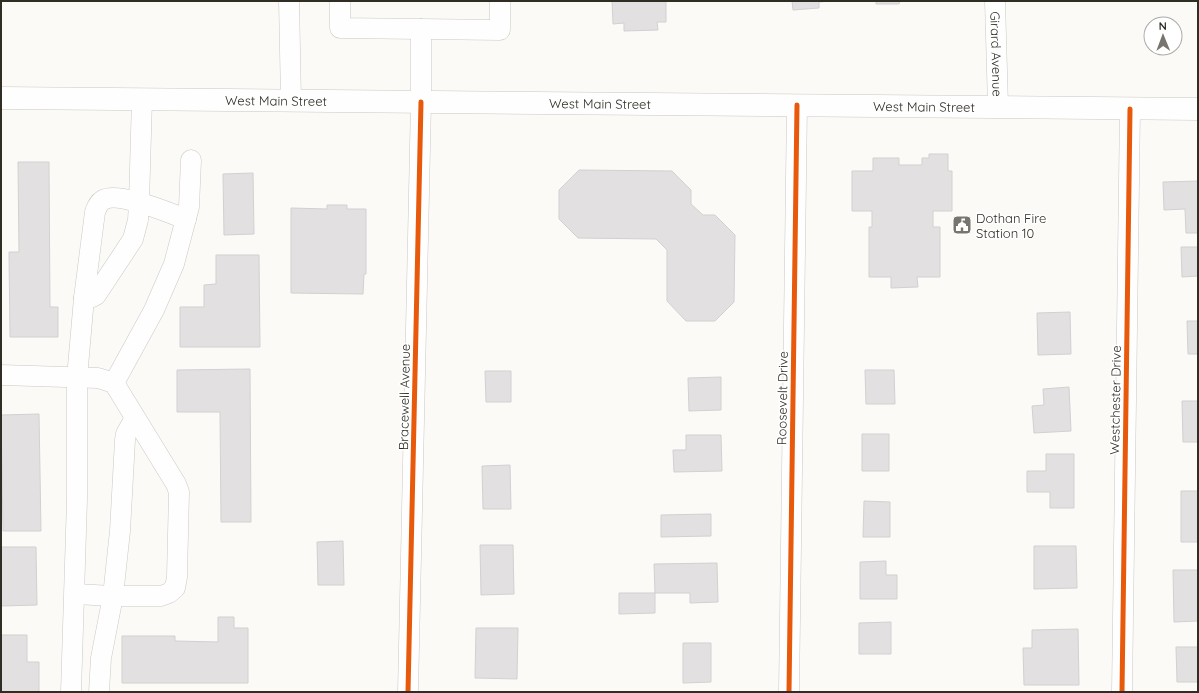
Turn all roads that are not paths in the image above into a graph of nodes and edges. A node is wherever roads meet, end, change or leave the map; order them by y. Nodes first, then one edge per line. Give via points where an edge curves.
1 (289, 1) edge
2 (340, 1) edge
3 (500, 1) edge
4 (995, 1) edge
5 (420, 29) junction
6 (1, 98) edge
7 (142, 99) junction
8 (291, 100) junction
9 (421, 102) junction
10 (797, 105) junction
11 (998, 106) junction
12 (1130, 108) junction
13 (1198, 109) edge
14 (191, 160) dead end
15 (139, 203) junction
16 (186, 219) junction
17 (84, 298) junction
18 (1, 375) edge
19 (77, 378) junction
20 (114, 383) junction
21 (135, 418) junction
22 (75, 594) junction
23 (113, 596) junction
24 (71, 692) edge
25 (99, 692) edge
26 (408, 692) edge
27 (789, 692) edge
28 (1122, 692) edge

1 - 8 street
2 - 5 street via 340,28
3 - 5 street via 500,30
4 - 11 street, Girard Avenue
5 - 9 street, Bracewell Avenue
6 - 7 main road, West Main Street
7 - 8 main road, West Main Street
7 - 15 street
8 - 9 main road, West Main Street
9 - 10 main road, West Main Street
9 - 26 street, Bracewell Avenue
10 - 11 main road, West Main Street
10 - 27 street, Roosevelt Drive
11 - 12 main road, West Main Street
12 - 13 main road, West Main Street
12 - 28 street, Westchester Drive
14 - 16 street
15 - 16 street
15 - 17 street via 138,220 132,239 96,295
15 - 17 street via 111,197 97,204
16 - 20 street via 172,271
17 - 19 street
18 - 19 street
19 - 20 street via 98,378
19 - 22 street
20 - 21 street
21 - 23 street via 125,440
21 - 23 street via 179,492 177,577 175,588 161,596
22 - 23 street
22 - 24 street
23 - 25 street via 101,658

